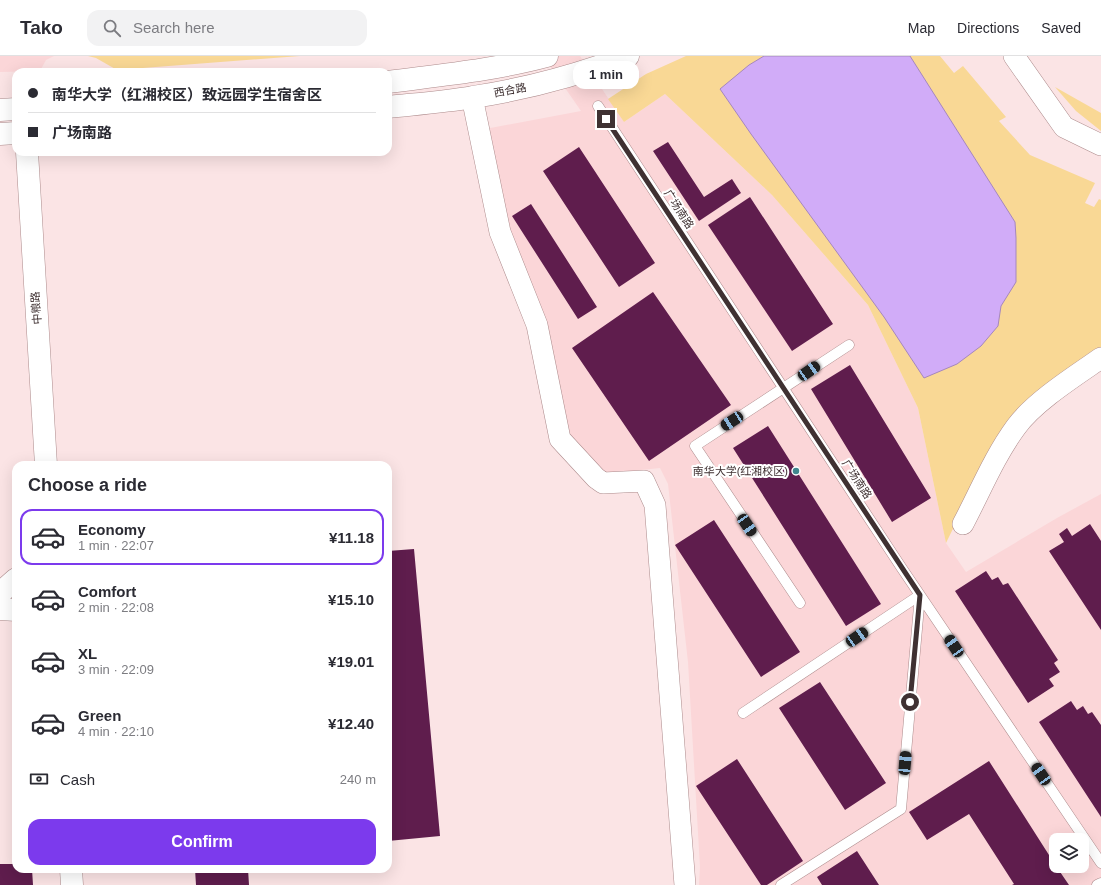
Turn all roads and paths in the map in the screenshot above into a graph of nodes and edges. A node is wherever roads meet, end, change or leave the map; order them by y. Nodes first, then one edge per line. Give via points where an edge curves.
1 (547, 56) edge
2 (628, 56) edge
3 (1014, 56) edge
4 (392, 82) edge
5 (472, 97) junction
6 (598, 106) dead end
7 (392, 107) edge
8 (12, 109) edge
9 (0, 110) edge
10 (12, 133) edge
11 (0, 134) edge
12 (1101, 145) edge
13 (26, 156) edge
14 (40, 156) edge
15 (849, 345) dead end
16 (1101, 358) edge
17 (783, 388) junction
18 (46, 461) edge
19 (59, 461) edge
20 (963, 524) dead end
21 (12, 582) edge
22 (0, 593) edge
23 (920, 595) junction
24 (800, 603) dead end
25 (0, 609) edge
26 (12, 610) edge
27 (743, 712) dead end
28 (1101, 863) edge
29 (72, 873) edge
30 (84, 873) edge
31 (1101, 883) edge
32 (72, 885) edge
33 (85, 885) edge
34 (685, 885) edge
35 (781, 885) edge
36 (1097, 885) edge

1 - 4 street via 468,72
2 - 5 street, 西合路 via 536,85
3 - 12 street via 1064,127
5 - 7 street, 西合路
5 - 34 street via 500,232 537,325 560,439 603,483 644,481 655,505
6 - 17 lane, 广场南路
8 - 9 street
10 - 11 street
13 - 18 street, 中粮路
14 - 19 street, 中粮路
15 - 17 lane
16 - 20 street via 1034,407 1017,426 1001,450
17 - 23 lane, 广场南路
17 - 24 lane via 695,446
21 - 22 street
23 - 27 lane
23 - 28 lane, 广场南路
23 - 35 lane via 901,809
25 - 26 street
29 - 32 street
30 - 33 street
31 - 36 lane

